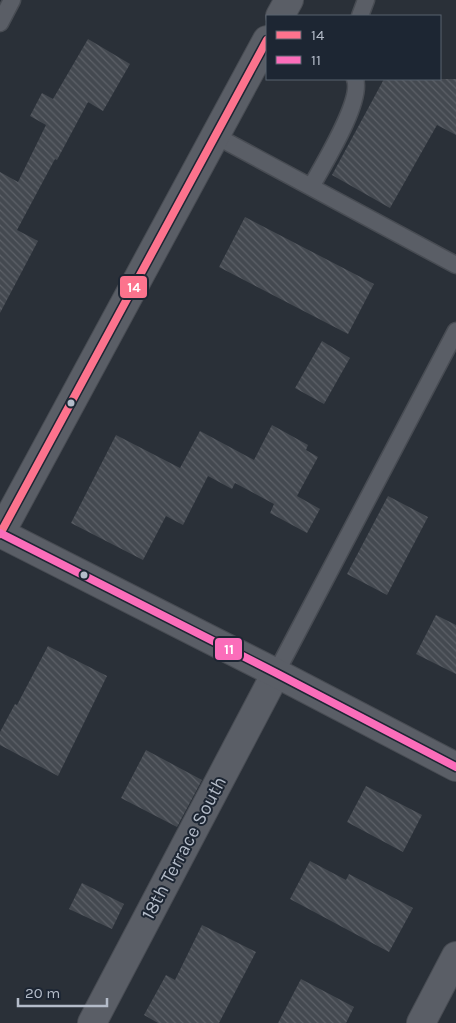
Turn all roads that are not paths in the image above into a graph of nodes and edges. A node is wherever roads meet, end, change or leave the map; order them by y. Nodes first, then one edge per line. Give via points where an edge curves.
1 (12, 0) edge
2 (289, 0) edge
3 (366, 0) edge
4 (281, 15) edge
5 (360, 15) edge
6 (0, 23) edge
7 (266, 42) edge
8 (355, 80) edge
9 (216, 136) junction
10 (311, 187) junction
11 (456, 265) edge
12 (456, 331) edge
13 (0, 533) edge
14 (276, 673) junction
15 (456, 767) edge
16 (456, 956) edge
17 (92, 1023) edge
18 (421, 1023) edge

1 - 6 lane
2 - 4 street
3 - 5 lane
7 - 9 street
8 - 10 lane via 352,110
9 - 10 lane
9 - 13 street
10 - 11 lane
12 - 14 lane
13 - 14 street
14 - 15 street
14 - 17 street, 18th Terrace South
16 - 18 street

